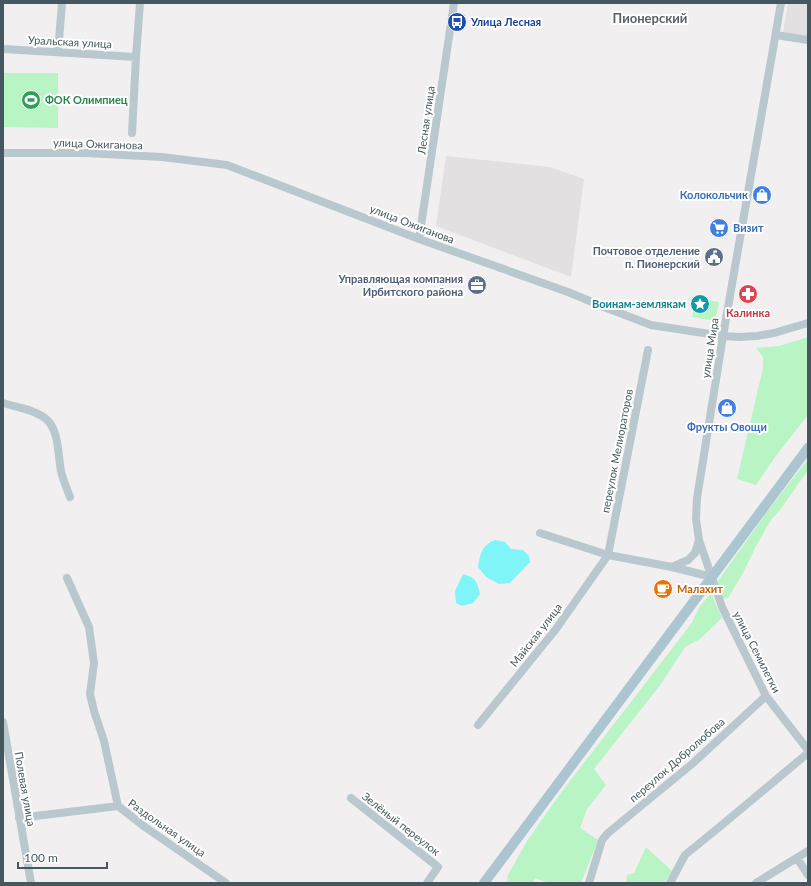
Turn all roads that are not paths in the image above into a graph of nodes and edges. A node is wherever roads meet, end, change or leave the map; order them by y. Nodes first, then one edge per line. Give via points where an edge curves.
1 (62, 3) edge
2 (140, 3) edge
3 (454, 3) edge
4 (782, 3) edge
5 (776, 35) junction
6 (808, 40) edge
7 (3, 49) edge
8 (58, 52) junction
9 (136, 57) junction
10 (132, 133) dead end
11 (3, 153) edge
12 (419, 239) junction
13 (808, 323) edge
14 (723, 336) junction
15 (648, 350) dead end
16 (3, 404) edge
17 (808, 448) edge
18 (70, 497) dead end
19 (540, 533) dead end
20 (699, 540) junction
21 (608, 555) junction
22 (672, 567) junction
23 (712, 577) junction
24 (67, 578) dead end
25 (766, 696) junction
26 (3, 722) edge
27 (478, 725) dead end
28 (808, 750) edge
29 (808, 753) edge
30 (351, 798) dead end
31 (118, 806) junction
32 (19, 818) junction
33 (808, 851) edge
34 (797, 858) junction
35 (808, 875) edge
36 (31, 883) edge
37 (226, 883) edge
38 (427, 883) edge
39 (484, 883) edge
40 (589, 883) edge
41 (670, 883) edge
42 (756, 883) edge

1 - 8 street
2 - 9 street
3 - 12 street, Лесная улица
4 - 5 street, улица Мира
5 - 6 street
5 - 14 street, улица Мира
7 - 8 street, Уральская улица
8 - 9 street, Уральская улица
9 - 10 street
11 - 12 street, улица Ожиганова via 162,157 227,165
12 - 14 street, улица Ожиганова via 568,292 651,325
13 - 14 street, улица Ожиганова via 757,336
14 - 20 street, улица Мира via 697,498
15 - 21 street, переулок Мелиораторов
16 - 18 street via 30,410 52,424 61,472
17 - 23 main road
19 - 21 street
20 - 22 street via 695,553 688,560
20 - 23 street, улица Мира
21 - 22 street
21 - 27 street, Майская улица via 556,630
22 - 23 street
23 - 25 street, улица Семилетки via 722,607
23 - 39 main road
24 - 31 street, Раздольная улица via 89,627 94,663 90,694 104,741
25 - 28 street, улица Семилетки
25 - 40 street, переулок Добролюбова via 692,764 608,833 602,840
26 - 32 street, Полевая улица
29 - 41 street via 685,855
30 - 38 street, Зелёный переулок via 438,868
31 - 32 street
31 - 37 street, Раздольная улица
32 - 36 street, Полевая улица
33 - 34 street
34 - 35 street
34 - 42 street

